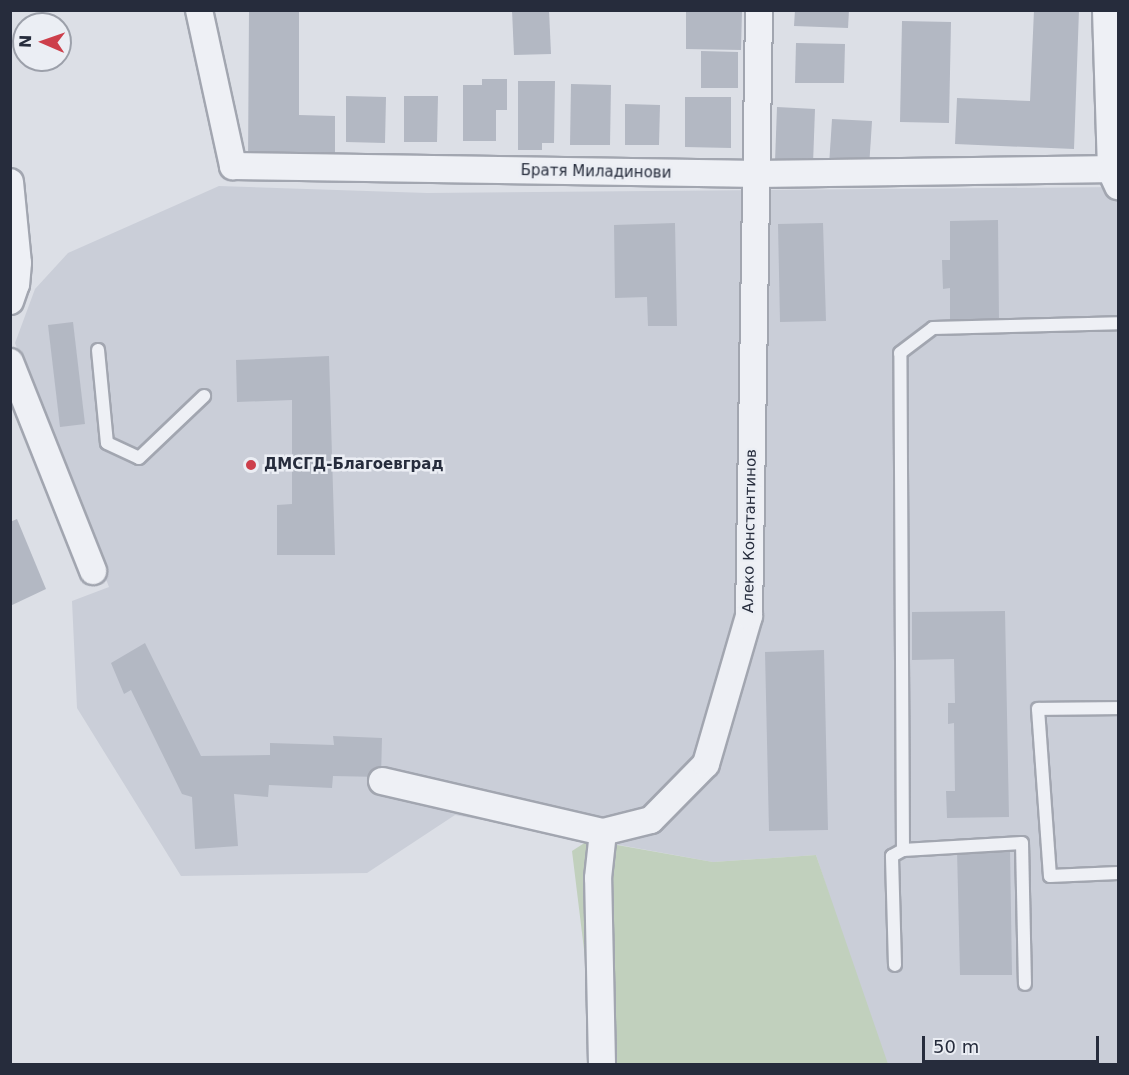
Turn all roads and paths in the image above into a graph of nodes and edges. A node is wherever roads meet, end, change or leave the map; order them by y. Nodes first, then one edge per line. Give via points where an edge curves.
1 (199, 10) edge
2 (759, 10) edge
3 (1106, 10) edge
4 (756, 174) junction
5 (1116, 175) edge
6 (10, 182) edge
7 (10, 301) edge
8 (1119, 323) edge
9 (98, 350) dead end
10 (10, 362) edge
11 (204, 396) dead end
12 (93, 570) dead end
13 (1119, 708) edge
14 (382, 781) dead end
15 (603, 832) junction
16 (903, 850) junction
17 (1119, 873) edge
18 (895, 965) dead end
19 (1025, 984) dead end
20 (602, 1065) edge

1 - 4 street, Братя Миладинови via 233,166
2 - 4 street, Алеко Константинов
3 - 5 street
4 - 5 street, Братя Миладинови
4 - 15 street, Алеко Константинов via 749,616 706,764 651,820
6 - 7 street via 18,263
8 - 16 lane via 933,328 900,353
9 - 11 lane via 107,443 139,458
10 - 12 street
13 - 17 lane via 1038,709 1050,876
14 - 15 street, Алеко Константинов
15 - 20 street via 598,878
16 - 18 lane via 892,856
16 - 19 lane via 1022,843

